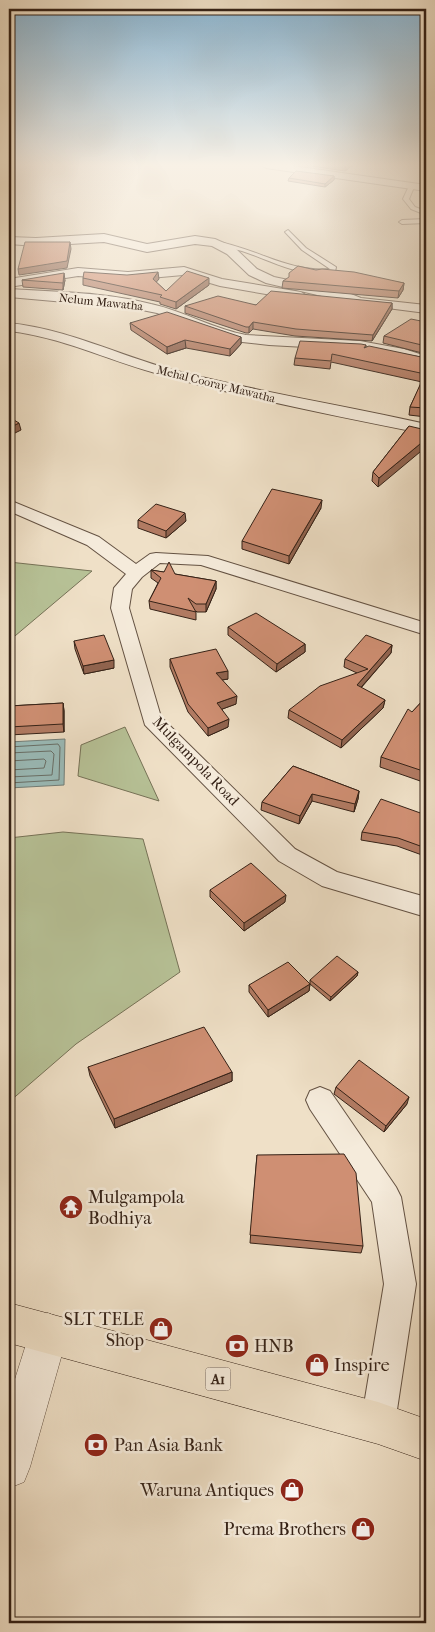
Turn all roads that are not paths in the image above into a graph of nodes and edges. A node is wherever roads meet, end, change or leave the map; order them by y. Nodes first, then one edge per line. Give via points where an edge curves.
1 (13, 241) edge
2 (50, 241) edge
3 (118, 241) edge
4 (188, 241) edge
5 (203, 241) edge
6 (297, 241) edge
7 (215, 243) junction
8 (9, 271) edge
9 (220, 282) junction
10 (9, 283) edge
11 (9, 293) edge
12 (356, 300) junction
13 (426, 308) edge
14 (9, 327) edge
15 (426, 361) edge
16 (426, 429) edge
17 (9, 505) edge
18 (136, 573) junction
19 (426, 629) edge
20 (426, 907) edge
21 (320, 1100) dead end
22 (9, 1322) edge
23 (48, 1332) junction
24 (378, 1423) junction
25 (426, 1440) edge
26 (9, 1467) edge

1 - 2 street
3 - 4 street via 147,248
5 - 7 street
6 - 7 lane via 333,270 312,272 289,267 231,244
7 - 12 street via 231,251 253,272 270,280
8 - 9 street via 79,265 140,269 190,266 211,269 222,279
9 - 10 street via 184,271 128,276 78,272
9 - 12 street via 290,295
11 - 15 street, Nelum Mawatha via 149,307 212,332 238,337 385,348
12 - 13 street
14 - 16 street, Mehal Cooray Mawatha via 36,328 55,333 157,370
17 - 18 street via 93,541
18 - 19 street, Mulgampola Road via 156,558 202,560
18 - 20 street, Mulgampola Road via 123,588 120,608 152,720 287,855 330,879
21 - 24 street via 386,1197 400,1284
22 - 23 highway, A1
23 - 24 highway, A1
23 - 26 street
24 - 25 highway, A1

